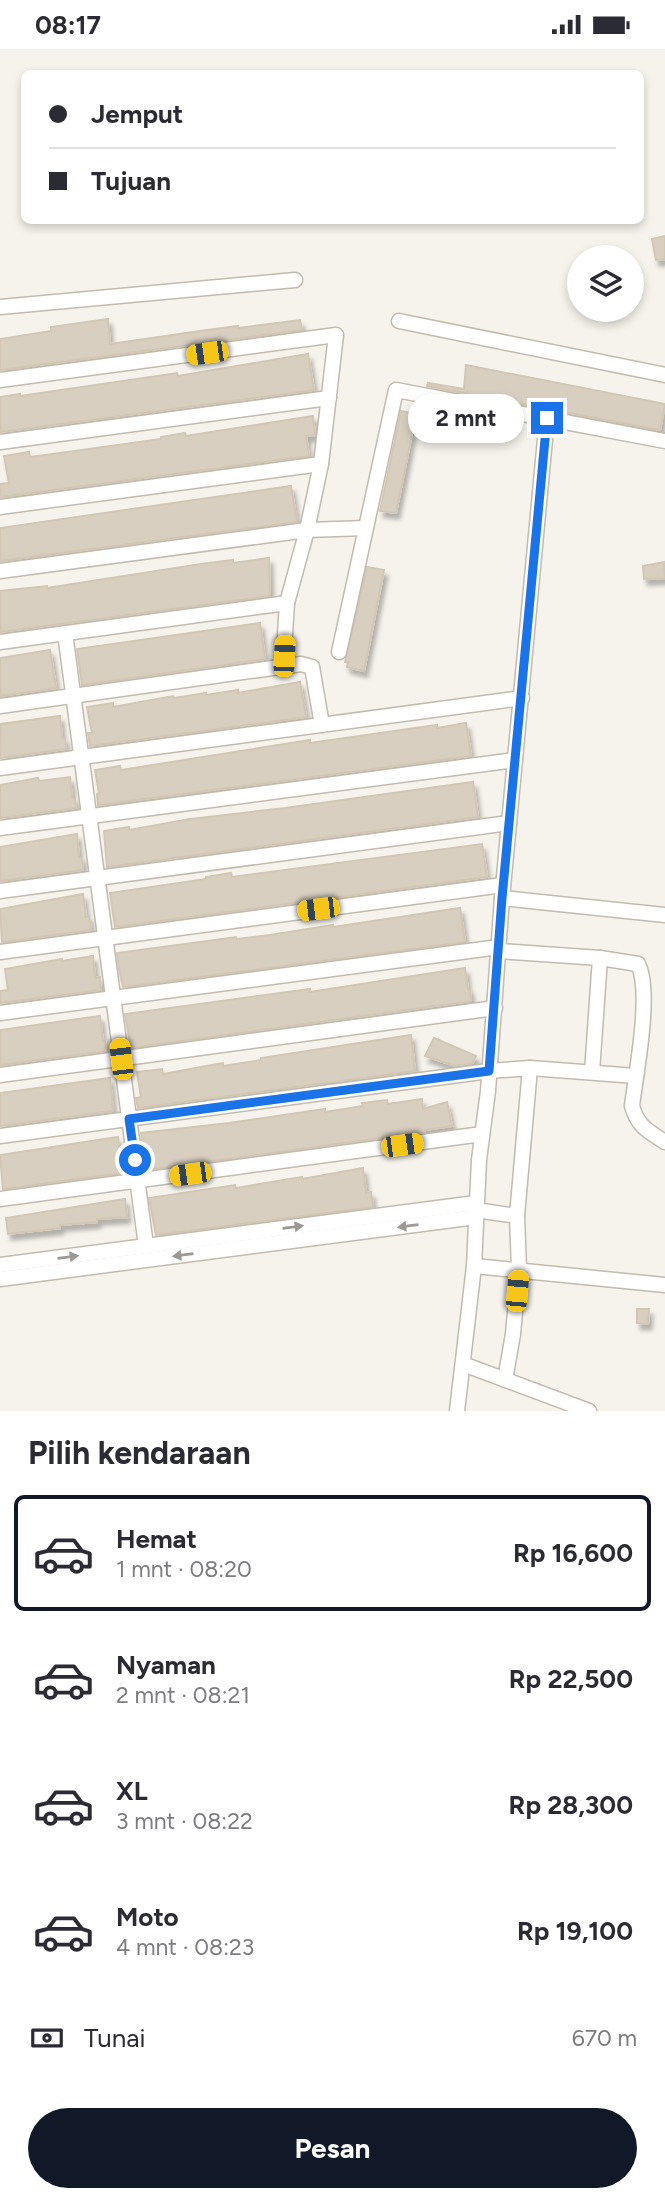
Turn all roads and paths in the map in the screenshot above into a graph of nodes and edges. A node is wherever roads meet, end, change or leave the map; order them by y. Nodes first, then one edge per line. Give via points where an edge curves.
1 (295, 280) dead end
2 (0, 307) edge
3 (399, 321) dead end
4 (665, 375) edge
5 (0, 380) edge
6 (329, 398) junction
7 (547, 418) junction
8 (665, 441) edge
9 (0, 442) edge
10 (321, 464) junction
11 (0, 507) edge
12 (366, 528) junction
13 (307, 530) junction
14 (0, 571) edge
15 (287, 603) junction
16 (65, 633) junction
17 (0, 642) edge
18 (339, 652) dead end
19 (283, 666) junction
20 (73, 695) junction
21 (522, 698) junction
22 (0, 706) edge
23 (322, 725) junction
24 (82, 757) junction
25 (515, 759) junction
26 (0, 768) edge
27 (89, 816) junction
28 (509, 823) junction
29 (0, 828) edge
30 (97, 878) junction
31 (0, 891) edge
32 (503, 891) junction
33 (665, 915) edge
34 (105, 938) junction
35 (499, 949) junction
36 (0, 952) edge
37 (600, 958) junction
38 (113, 998) junction
39 (495, 1008) junction
40 (0, 1013) edge
41 (121, 1059) junction
42 (530, 1068) junction
43 (489, 1071) junction
44 (592, 1072) junction
45 (0, 1075) edge
46 (636, 1076) junction
47 (129, 1119) junction
48 (482, 1134) junction
49 (0, 1136) edge
50 (665, 1143) edge
51 (137, 1181) junction
52 (0, 1199) edge
53 (476, 1210) junction
54 (517, 1216) junction
55 (146, 1246) junction
56 (0, 1265) edge
57 (474, 1266) junction
58 (519, 1269) junction
59 (0, 1279) edge
60 (665, 1285) edge
61 (463, 1364) junction
62 (505, 1380) junction
63 (457, 1411) edge
64 (589, 1411) edge

1 - 2 street
3 - 4 street
5 - 6 street via 336,335
6 - 9 street
6 - 10 street
7 - 8 street
7 - 12 street via 396,390
7 - 21 street
10 - 11 street
10 - 13 street
12 - 13 street
12 - 18 street
13 - 14 street
13 - 15 street
15 - 16 street
15 - 19 street
16 - 17 street
16 - 20 street
19 - 20 street
19 - 23 street via 312,667
20 - 22 street
20 - 24 street
21 - 23 street
21 - 25 street
23 - 24 street
24 - 26 street
24 - 27 street
25 - 27 street
25 - 28 street
27 - 29 street
27 - 30 street
28 - 30 street
28 - 32 street
30 - 31 street
30 - 34 street
32 - 33 street
32 - 34 street
32 - 35 street
34 - 36 street
34 - 38 street
35 - 37 street
35 - 38 street
35 - 39 street
37 - 44 street
37 - 46 street via 638,964 642,973 645,997
38 - 40 street
38 - 41 street
39 - 41 street
39 - 43 street
41 - 45 street
41 - 47 street
42 - 43 street
42 - 44 street
42 - 54 street
43 - 47 street
43 - 48 street
44 - 46 street
46 - 50 street via 632,1106 636,1119
47 - 49 street
47 - 51 street
48 - 51 street
48 - 53 street
51 - 52 street
51 - 55 street
53 - 54 street
55 -> 53 street
53 - 57 street
53 -> 59 street
54 - 58 street
56 -> 55 street
57 - 58 street
57 - 61 street
58 - 60 street
58 - 62 street
61 - 62 street
61 - 63 street
62 - 64 street

